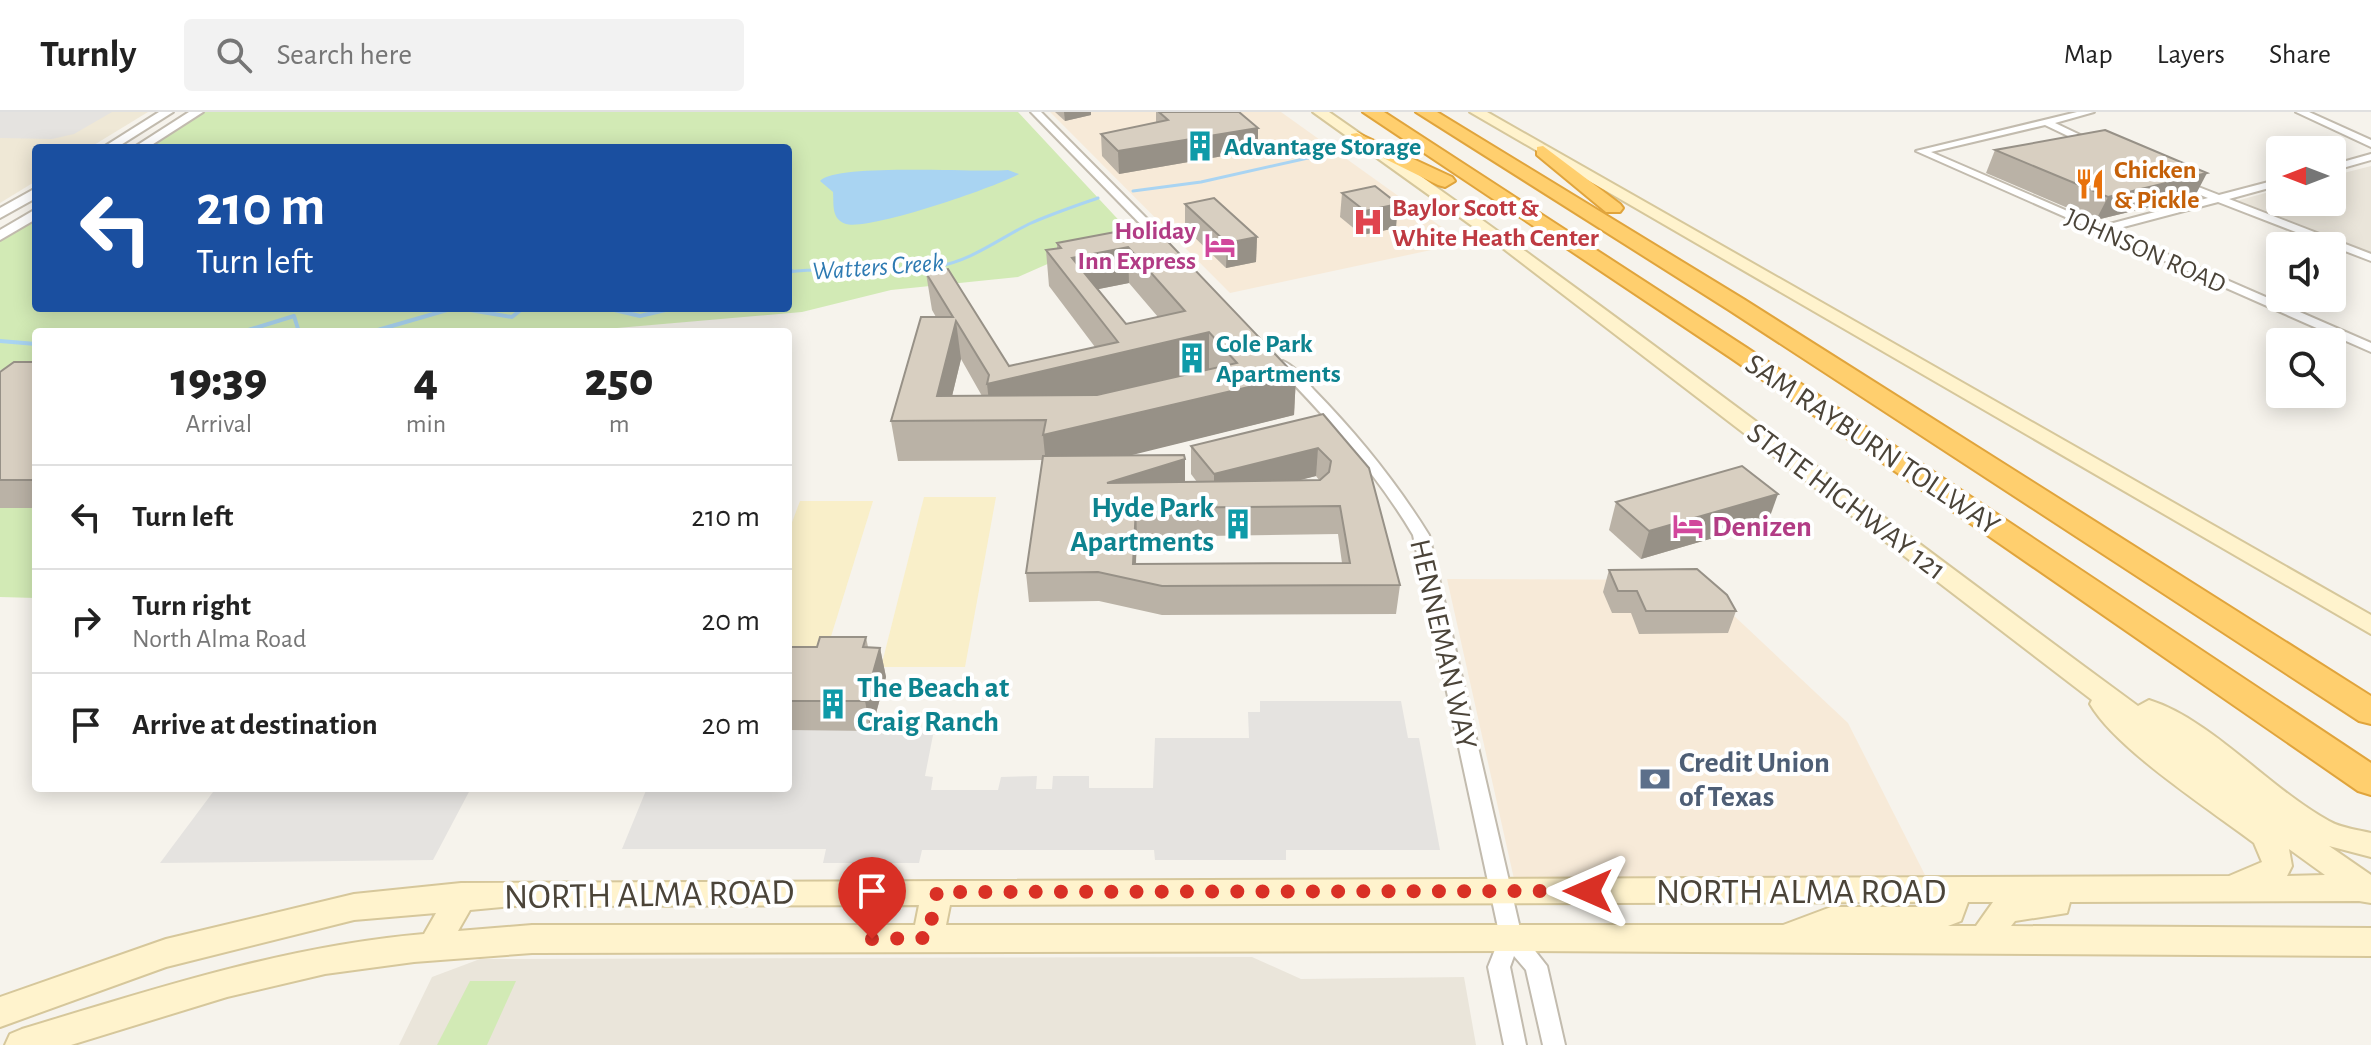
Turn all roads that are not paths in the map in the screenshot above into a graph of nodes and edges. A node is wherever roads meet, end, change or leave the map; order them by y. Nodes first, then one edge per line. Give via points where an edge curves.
1 (167, 112) edge
2 (197, 112) edge
3 (1036, 112) edge
4 (1320, 112) edge
5 (1372, 112) edge
6 (1425, 112) edge
7 (1477, 112) edge
8 (2089, 112) edge
9 (2301, 112) edge
10 (2046, 122) junction
11 (1357, 138) junction
12 (115, 144) edge
13 (145, 144) edge
14 (2371, 144) edge
15 (2099, 147) edge
16 (1543, 151) junction
17 (2371, 157) edge
18 (2346, 164) edge
19 (2165, 177) edge
20 (2266, 186) edge
21 (32, 194) edge
22 (2217, 199) junction
23 (0, 214) edge
24 (32, 216) edge
25 (2101, 230) junction
26 (0, 236) edge
27 (1169, 247) edge
28 (2371, 258) edge
29 (1737, 305) junction
30 (2371, 348) edge
31 (1739, 353) junction
32 (1275, 356) edge
33 (2371, 626) edge
34 (2069, 666) junction
35 (2371, 712) edge
36 (2371, 781) edge
37 (2371, 845) edge
38 (2094, 889) junction
39 (2210, 889) junction
40 (1956, 890) junction
41 (2369, 890) edge
42 (1502, 891) junction
43 (937, 892) junction
44 (461, 896) junction
45 (1511, 937) junction
46 (928, 938) junction
47 (1773, 939) junction
48 (1990, 941) junction
49 (2371, 942) edge
50 (433, 947) junction
51 (0, 1012) edge
52 (22, 1045) edge
53 (1515, 1045) edge
54 (1554, 1045) edge

1 - 12 street
2 - 13 street
3 - 27 street
4 - 11 main road, STATE HIGHWAY 121
5 - 31 highway, SAM RAYBURN TOLLWAY
6 - 29 highway, SAM RAYBURN TOLLWAY
7 - 16 main road
8 - 10 street
9 - 14 street
10 - 15 street
10 - 25 street, JOHNSON ROAD via 1921,151
11 - 31 highway via 1424,169
11 - 34 main road, STATE HIGHWAY 121 via 1502,239
16 - 29 highway
16 - 33 main road
17 - 18 street
19 - 22 street
20 - 22 street
21 - 23 street
22 - 25 street
22 - 28 street
24 - 26 street
25 - 30 street, JOHNSON ROAD
29 - 35 highway, SAM RAYBURN TOLLWAY
31 - 36 highway, SAM RAYBURN TOLLWAY
32 - 42 street, HENNEMAN WAY via 1393,486 1421,535
34 - 37 main road via 2177,726 2322,832
34 - 39 main road via 2127,731 2264,835 2276,852 2277,866 2269,874
34 - 41 main road, STATE HIGHWAY 121
38 - 39 main road, NORTH ALMA ROAD
38 - 40 main road, NORTH ALMA ROAD
38 - 48 main road via 2091,899 2077,903 2006,909 1991,927
39 - 41 main road, NORTH ALMA ROAD
40 - 42 main road, NORTH ALMA ROAD
40 - 47 main road via 1950,912 1925,920 1831,920
42 - 43 main road, NORTH ALMA ROAD
42 - 45 street, HENNEMAN WAY
43 - 44 main road, NORTH ALMA ROAD
43 - 46 main road
44 - 50 main road
44 - 51 main road, NORTH ALMA ROAD via 354,907 166,953
45 - 46 main road, NORTH ALMA ROAD
45 - 47 main road, NORTH ALMA ROAD
45 - 53 street, HENNEMAN WAY via 1499,967
45 - 54 street, HENNEMAN WAY via 1536,966
46 - 50 main road, NORTH ALMA ROAD via 532,939
47 - 48 main road, NORTH ALMA ROAD
48 - 49 main road, NORTH ALMA ROAD
50 - 52 main road, NORTH ALMA ROAD via 297,966 179,995

